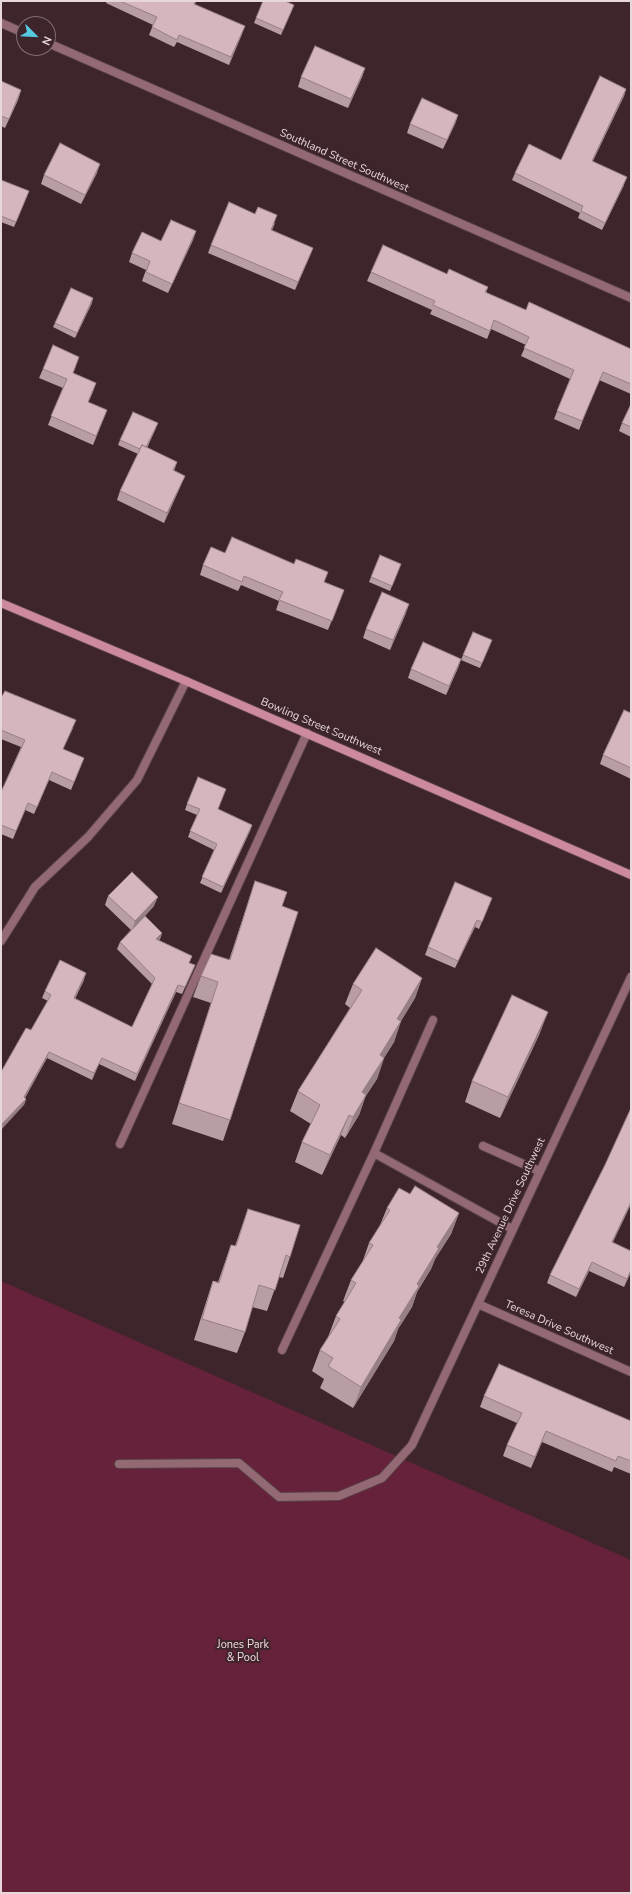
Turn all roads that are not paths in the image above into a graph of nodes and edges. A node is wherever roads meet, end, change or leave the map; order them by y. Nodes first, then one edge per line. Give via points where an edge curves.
1 (1, 23) edge
2 (16, 30) edge
3 (56, 46) edge
4 (631, 298) edge
5 (1, 603) edge
6 (186, 681) junction
7 (307, 733) junction
8 (631, 875) edge
9 (1, 941) edge
10 (631, 977) edge
11 (433, 1020) dead end
12 (120, 1144) dead end
13 (483, 1146) dead end
14 (374, 1153) junction
15 (539, 1171) junction
16 (512, 1229) junction
17 (478, 1304) junction
18 (282, 1350) dead end
19 (631, 1372) edge
20 (119, 1464) dead end

1 - 2 street
3 - 4 street, Southland Street Southwest
5 - 6 main road, Bowling Street Southwest
6 - 7 main road, Bowling Street Southwest
6 - 9 street via 137,780 88,837 35,888
7 - 8 main road, Bowling Street Southwest
7 - 12 street
10 - 15 street, 29th Avenue Drive Southwest
11 - 14 street
13 - 15 street
14 - 16 street
14 - 18 street
15 - 16 street, 29th Avenue Drive Southwest
16 - 17 street, 29th Avenue Drive Southwest
17 - 19 street, Teresa Drive Southwest
17 - 20 street, 29th Avenue Drive Southwest via 412,1445 382,1478 339,1496 279,1497 239,1464

